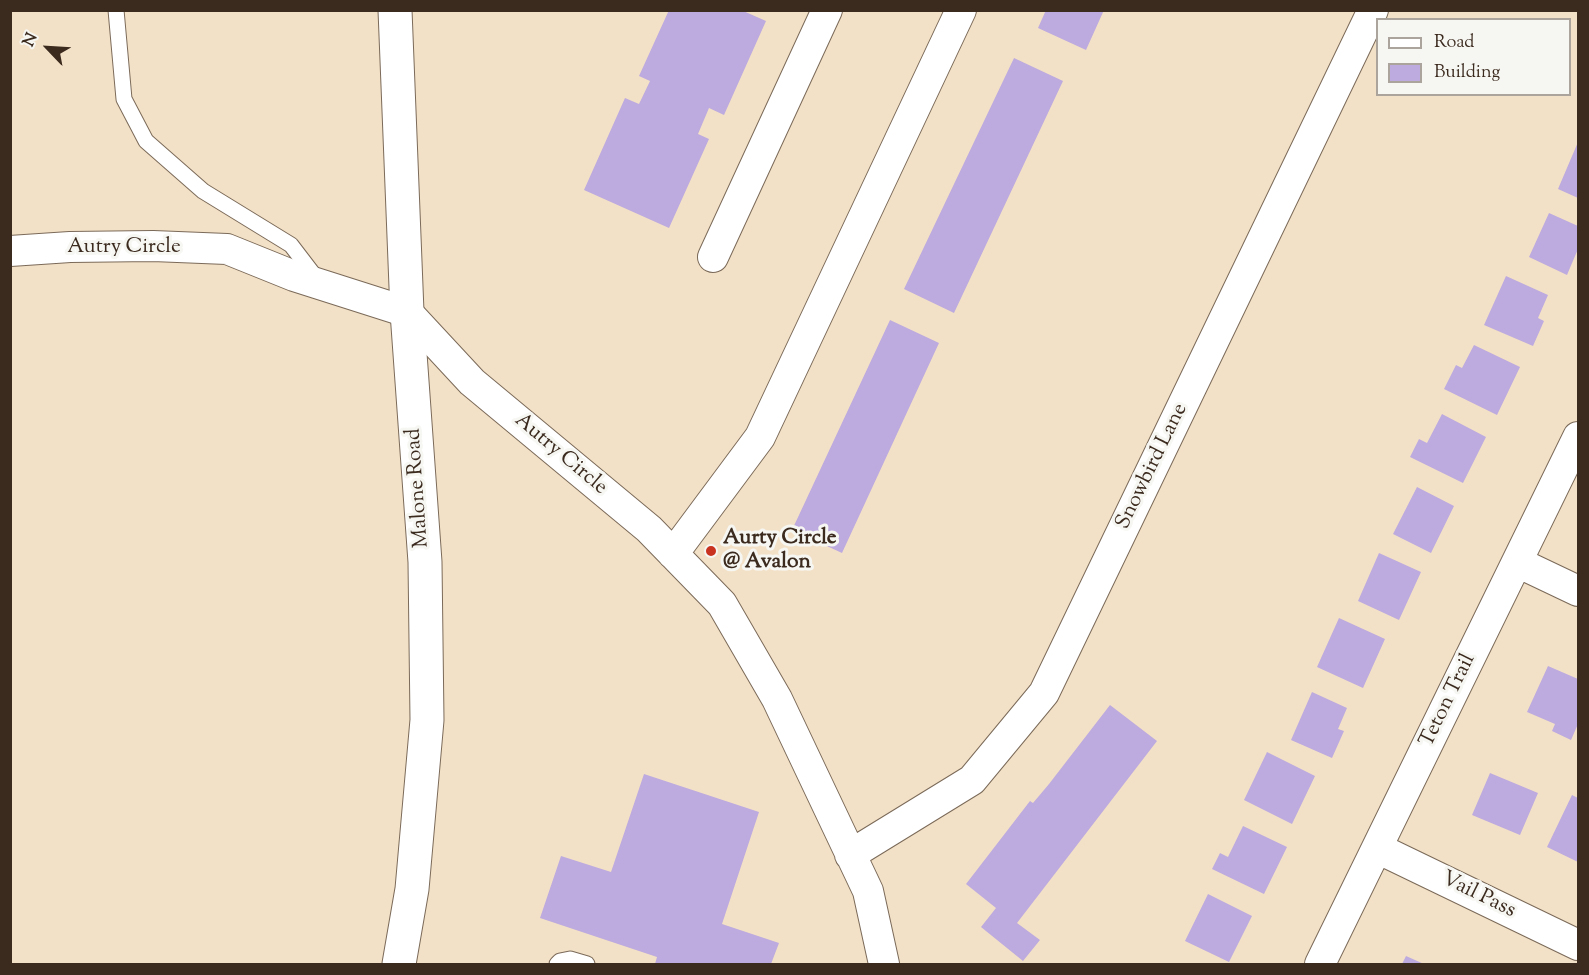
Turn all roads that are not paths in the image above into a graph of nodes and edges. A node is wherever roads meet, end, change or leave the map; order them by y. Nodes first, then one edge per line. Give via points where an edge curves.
1 (116, 10) edge
2 (395, 10) edge
3 (827, 10) edge
4 (961, 10) edge
5 (1372, 10) edge
6 (10, 251) edge
7 (713, 256) dead end
8 (321, 284) junction
9 (407, 312) junction
10 (1578, 437) edge
11 (673, 554) junction
12 (1517, 562) junction
13 (1578, 591) edge
14 (1377, 848) junction
15 (850, 855) junction
16 (1578, 945) edge
17 (399, 964) edge
18 (557, 964) edge
19 (587, 964) edge
20 (884, 964) edge
21 (1320, 964) edge

1 - 8 lane via 124,99 146,141 203,191 291,245
2 - 9 street, Malone Road
3 - 7 street
4 - 11 street via 760,437
5 - 15 street, Snowbird Lane via 1044,693 972,780
6 - 8 street, Autry Circle via 129,246 227,249
8 - 9 street, Autry Circle
9 - 11 street, Autry Circle via 472,382 649,529
9 - 17 street, Malone Road via 425,562 428,720 412,889
10 - 12 street, Teton Trail
11 - 15 street, Autry Circle via 722,604 777,699
12 - 13 street
12 - 14 street, Teton Trail
14 - 16 street, Vail Pass
14 - 21 street, Teton Trail
15 - 20 street, Autry Circle via 868,891
18 - 19 lane via 570,959

